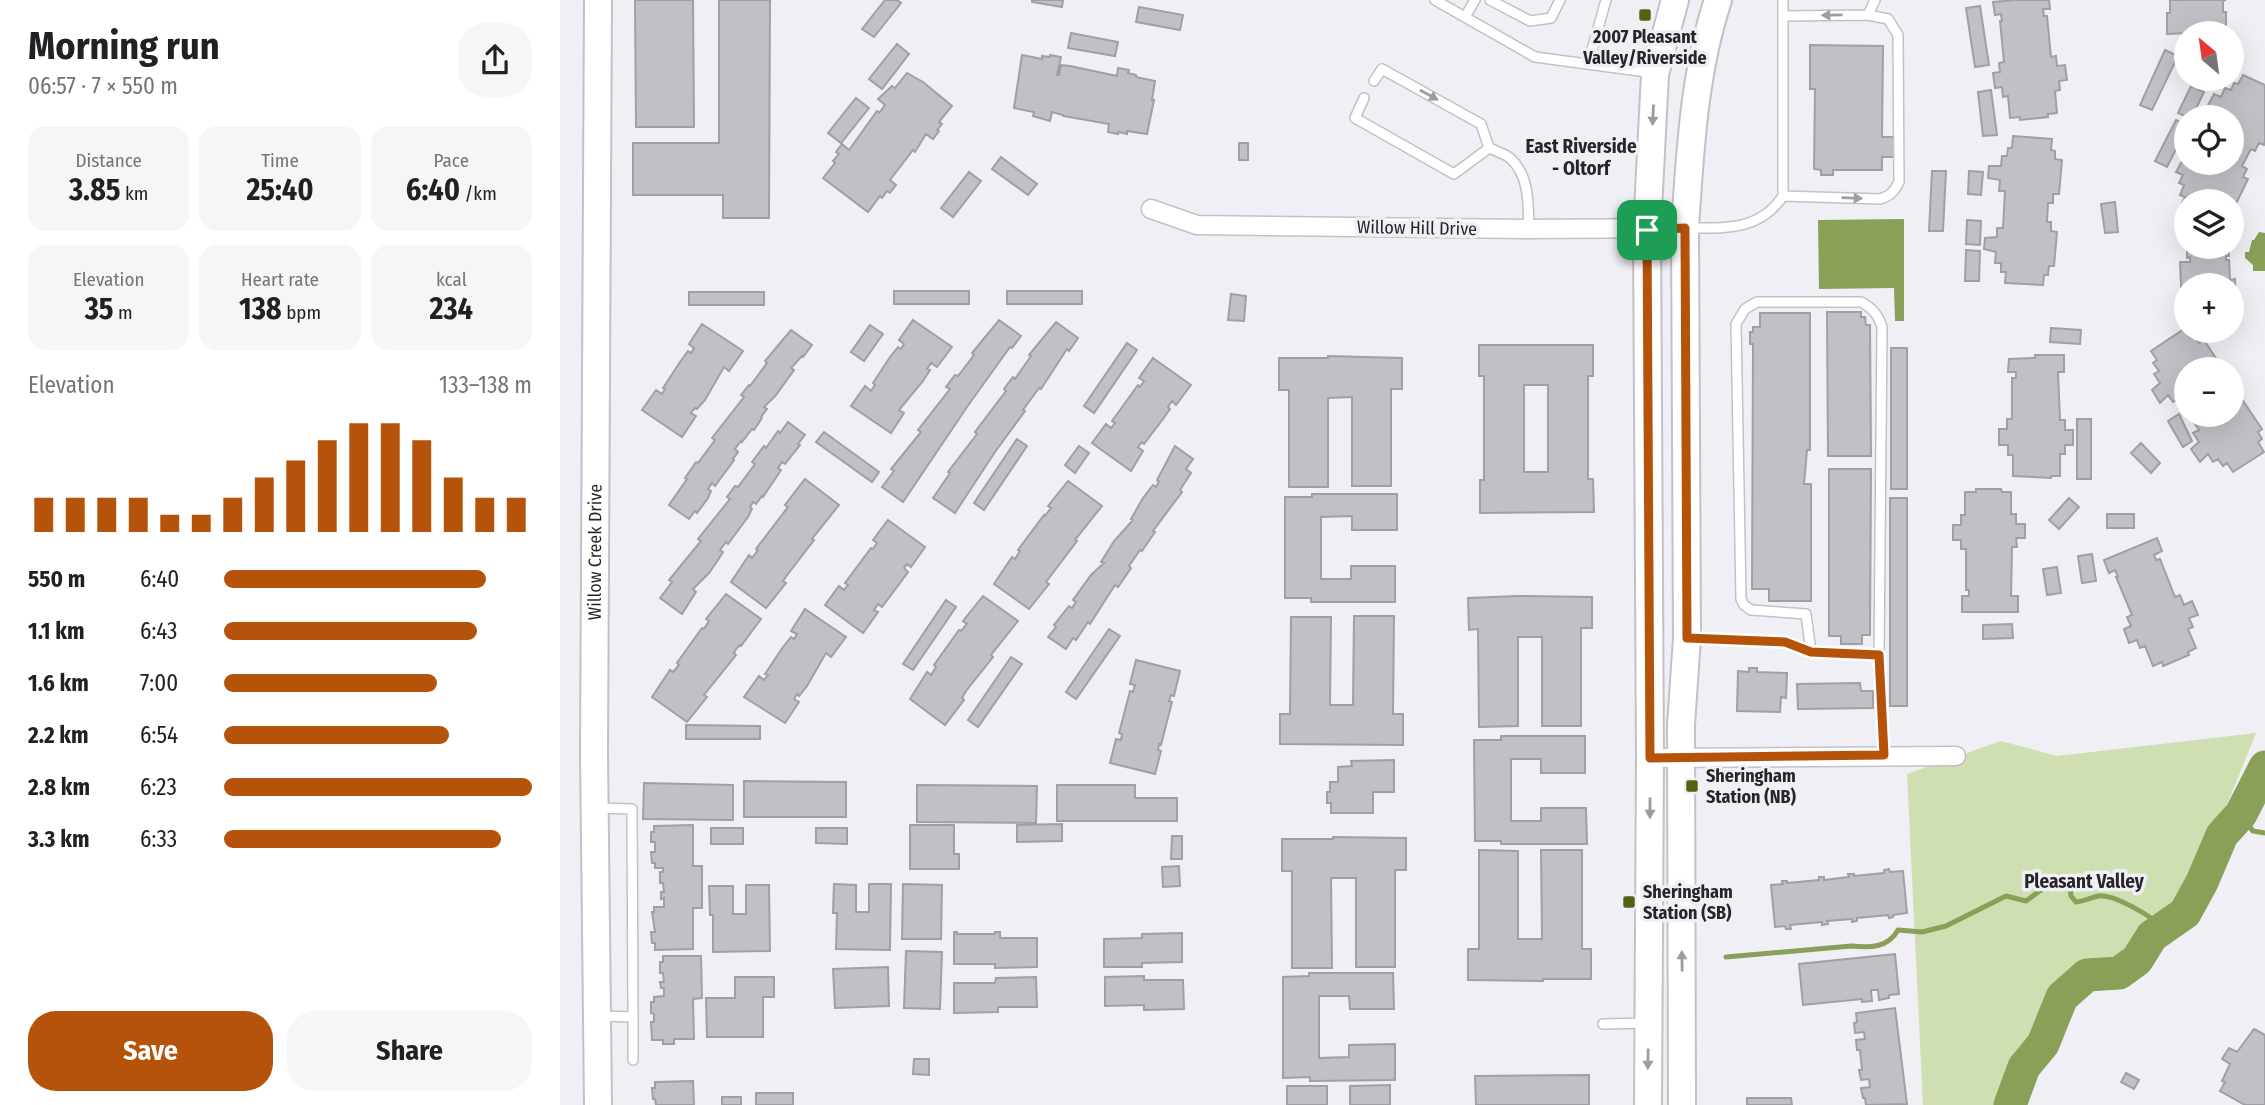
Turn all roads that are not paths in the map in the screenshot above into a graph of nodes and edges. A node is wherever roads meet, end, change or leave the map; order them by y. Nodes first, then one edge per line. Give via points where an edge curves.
1 (598, 0) edge
2 (1435, 0) edge
3 (1475, 0) edge
4 (1490, 0) edge
5 (1560, 0) edge
6 (1606, 0) edge
7 (1675, 0) edge
8 (1718, 0) edge
9 (1783, 0) edge
10 (1875, 0) edge
11 (1868, 15) junction
12 (1783, 16) junction
13 (1465, 17) junction
14 (1588, 64) junction
15 (1655, 74) junction
16 (1374, 81) dead end
17 (1364, 99) dead end
18 (1489, 148) junction
19 (1783, 196) junction
20 (1151, 209) dead end
21 (1685, 228) junction
22 (1529, 229) junction
23 (1647, 230) junction
24 (1687, 638) junction
25 (1811, 652) junction
26 (1879, 655) junction
27 (1884, 755) junction
28 (1956, 756) dead end
29 (1681, 757) junction
30 (1650, 758) junction
31 (595, 808) junction
32 (597, 1016) junction
33 (633, 1017) junction
34 (1682, 1022) junction
35 (1649, 1023) junction
36 (1603, 1024) dead end
37 (633, 1060) dead end
38 (598, 1105) edge
39 (1648, 1105) edge
40 (1682, 1105) edge

1 - 31 main road, Willow Creek Drive
2 - 13 lane
3 - 13 lane
4 - 5 lane via 1530,21 1551,18
6 - 14 lane
7 - 15 main road
8 - 21 main road via 1697,89
9 - 12 lane
10 - 11 lane
11 -> 12 lane
19 -> 11 lane via 1880,199 1896,189 1898,35 1888,19
12 - 19 lane
13 - 14 lane via 1535,57
14 - 15 lane
15 -> 23 main road
16 -> 18 lane via 1382,69 1481,124
17 - 18 lane via 1355,118 1454,174
18 - 22 lane via 1509,158 1523,175
19 - 21 lane via 1776,208 1755,222
20 - 22 street, Willow Hill Drive via 1197,225
21 - 23 street, Willow Hill Drive
21 - 24 main road
22 - 23 street, Willow Hill Drive
23 - 30 main road
24 - 25 lane via 1785,642
24 - 29 main road
25 - 26 lane
25 - 26 lane via 1806,614 1751,610 1741,599 1736,324 1756,302 1861,302 1879,318
26 - 27 lane
27 - 28 street
27 - 29 street
29 - 30 street
34 -> 29 main road
30 -> 35 main road
31 - 32 main road, Willow Creek Drive
31 - 33 lane via 632,809
32 - 33 lane
32 - 38 main road, Willow Creek Drive
33 - 37 lane
34 - 35 main road
34 - 40 main road
35 - 36 lane
35 -> 39 main road

